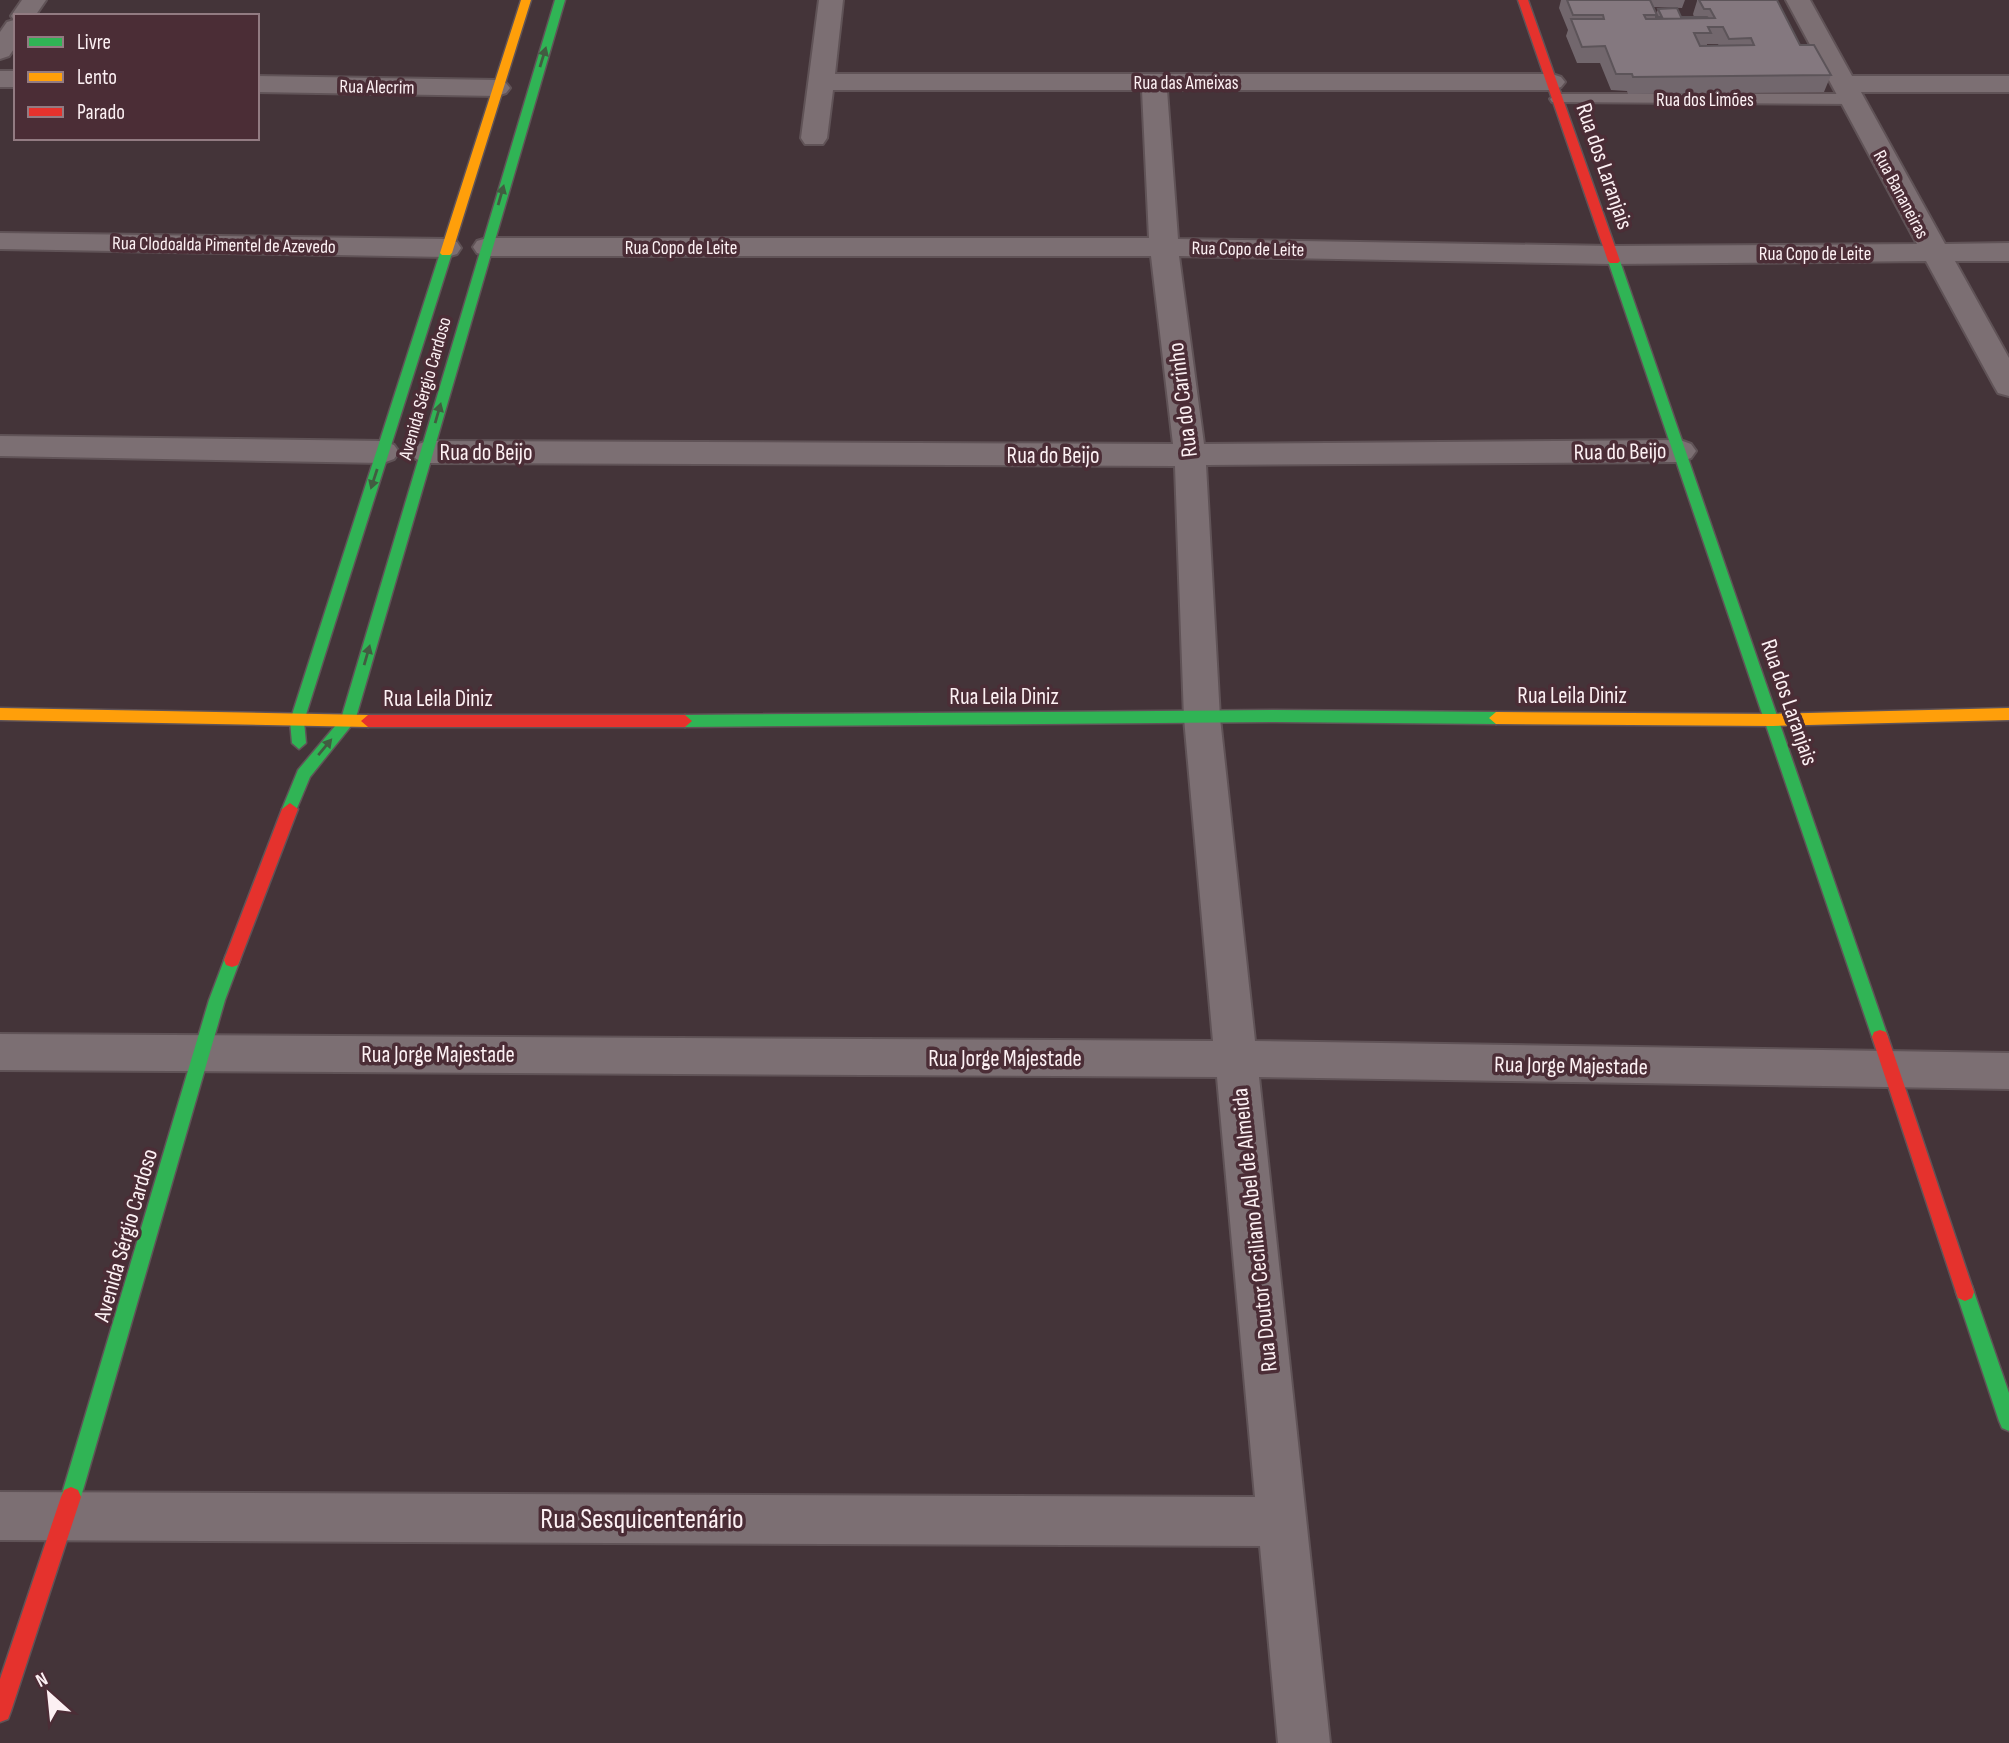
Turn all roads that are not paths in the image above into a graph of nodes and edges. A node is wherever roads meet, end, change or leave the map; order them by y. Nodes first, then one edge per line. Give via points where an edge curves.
1 (526, 0) edge
2 (560, 0) edge
3 (831, 0) edge
4 (1523, 0) edge
5 (1798, 0) edge
6 (14, 30) edge
7 (0, 51) edge
8 (821, 82) junction
9 (1154, 82) junction
10 (259, 84) edge
11 (2009, 84) edge
12 (497, 88) junction
13 (534, 88) junction
14 (1555, 91) junction
15 (1847, 91) junction
16 (814, 138) dead end
17 (473, 160) junction
18 (511, 160) junction
19 (0, 241) edge
20 (467, 247) junction
21 (1164, 247) junction
22 (1933, 252) junction
23 (2009, 252) edge
24 (1611, 254) junction
25 (2009, 386) edge
26 (0, 446) edge
27 (1680, 451) junction
28 (383, 452) junction
29 (427, 452) junction
30 (1189, 455) junction
31 (0, 714) edge
32 (2009, 714) edge
33 (1202, 718) junction
34 (1773, 720) junction
35 (297, 721) junction
36 (348, 721) junction
37 (303, 774) junction
38 (0, 1052) edge
39 (201, 1052) junction
40 (1236, 1059) junction
41 (1888, 1070) junction
42 (2009, 1071) edge
43 (2009, 1421) edge
44 (66, 1515) junction
45 (0, 1516) edge
46 (1283, 1522) junction
47 (0, 1711) edge
48 (1304, 1743) edge

1 - 12 street, Avenida Sérgio Cardoso
13 -> 2 street, Avenida Sérgio Cardoso
3 - 8 street
4 - 14 street, Rua dos Laranjais
5 - 15 street, Rua Bananeiras
6 - 7 street
8 - 9 street, Rua das Ameixas
8 - 16 street
9 - 14 street, Rua das Ameixas
9 - 21 street, Rua do Carinho
10 - 12 street, Rua Alecrim
11 - 15 street, Rua dos Limões
12 - 13 street
12 - 17 street, Avenida Sérgio Cardoso
13 - 18 street, Avenida Sérgio Cardoso
14 - 15 lane, Rua dos Limões
14 - 24 street, Rua dos Laranjais
15 - 22 street, Rua Bananeiras
17 - 18 street
17 - 20 street, Avenida Sérgio Cardoso
20 -> 18 street, Avenida Sérgio Cardoso
19 - 20 street, Rua Clodoalda Pimentel de Azevedo
20 - 21 street, Rua Copo de Leite
20 - 28 street, Avenida Sérgio Cardoso
29 -> 20 street, Avenida Sérgio Cardoso
21 - 24 street, Rua Copo de Leite
21 - 30 street, Rua do Carinho
22 - 23 street, Rua Copo de Leite
22 - 24 street, Rua Copo de Leite
22 - 25 street, Rua Bananeiras
24 - 27 street, Rua dos Laranjais
26 - 28 street
27 - 30 street, Rua do Beijo
27 - 34 street, Rua dos Laranjais
28 - 29 street
28 -> 35 street, Avenida Sérgio Cardoso
29 - 30 street, Rua do Beijo
36 -> 29 street, Avenida Sérgio Cardoso
30 - 33 street, Rua do Carinho
31 - 35 street, Rua Leila Diniz
32 - 34 street, Rua Leila Diniz
33 - 34 street, Rua Leila Diniz
33 - 36 street, Rua Leila Diniz
33 - 40 street, Rua Doutor Ceciliano Abel de Almeida
34 - 41 street, Rua dos Laranjais
35 - 36 street, Rua Leila Diniz
35 - 37 street, Avenida Sérgio Cardoso
37 -> 36 street, Avenida Sérgio Cardoso
37 - 39 street, Avenida Sérgio Cardoso
38 - 39 street, Rua Jorge Majestade
39 - 40 street, Rua Jorge Majestade
39 - 44 street, Avenida Sérgio Cardoso
40 - 41 street, Rua Jorge Majestade
40 - 46 street, Rua Doutor Ceciliano Abel de Almeida
41 - 42 street, Rua Jorge Majestade
41 - 43 street, Rua dos Laranjais
44 - 45 street, Rua Sesquicentenário
44 - 46 street, Rua Sesquicentenário
44 - 47 street, Avenida Sérgio Cardoso
46 - 48 street, Rua Doutor Ceciliano Abel de Almeida

